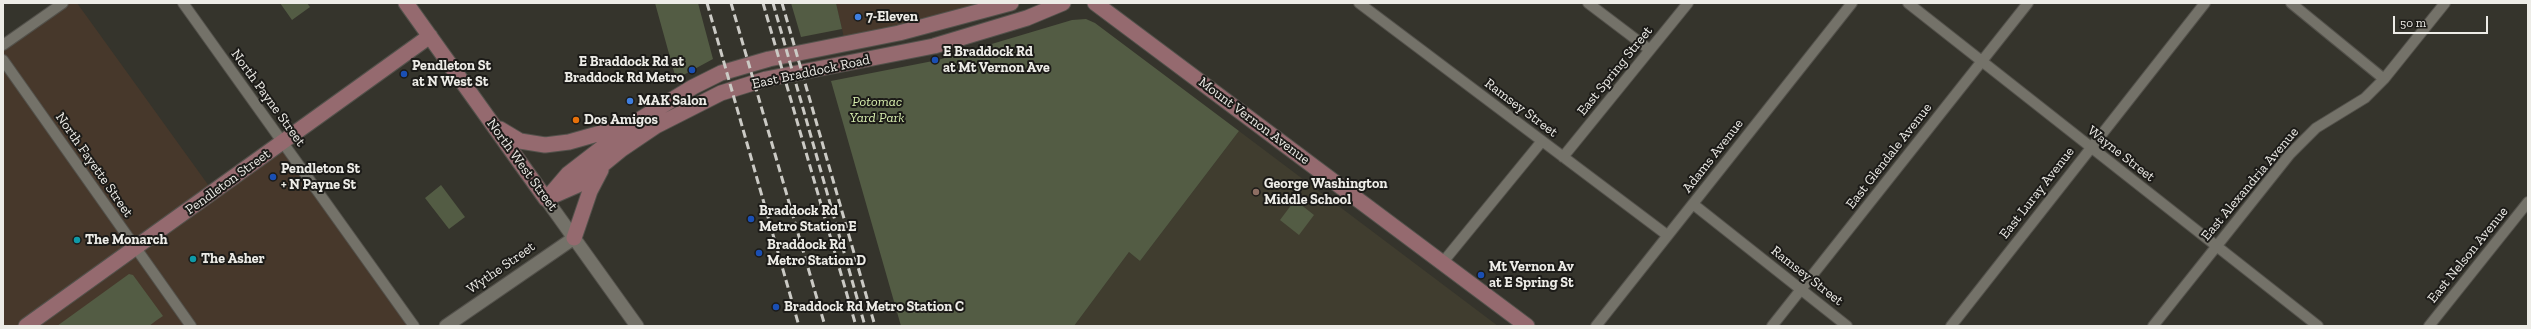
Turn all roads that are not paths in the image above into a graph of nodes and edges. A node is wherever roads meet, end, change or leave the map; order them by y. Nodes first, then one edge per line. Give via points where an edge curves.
1 (63, 3) edge
2 (183, 3) edge
3 (406, 3) edge
4 (1012, 3) edge
5 (1063, 3) edge
6 (1095, 3) edge
7 (1359, 3) edge
8 (1588, 3) edge
9 (1688, 3) edge
10 (1852, 3) edge
11 (1908, 3) edge
12 (2028, 3) edge
13 (2205, 3) edge
14 (2291, 3) edge
15 (2445, 3) edge
16 (430, 36) junction
17 (3, 45) edge
18 (1650, 50) junction
19 (3, 60) edge
20 (1981, 62) junction
21 (2384, 79) junction
22 (634, 123) junction
23 (493, 125) junction
24 (1542, 141) junction
25 (283, 142) junction
26 (2091, 148) junction
27 (1563, 157) junction
28 (608, 160) junction
29 (546, 199) junction
30 (2528, 202) edge
31 (1693, 204) junction
32 (1667, 235) junction
33 (574, 238) junction
34 (2216, 245) junction
35 (136, 248) junction
36 (1443, 262) junction
37 (1801, 289) junction
38 (26, 326) edge
39 (191, 326) edge
40 (414, 326) edge
41 (446, 326) edge
42 (637, 326) edge
43 (1526, 326) edge
44 (1596, 326) edge
45 (1772, 326) edge
46 (1848, 326) edge
47 (1952, 326) edge
48 (2152, 326) edge
49 (2318, 326) edge
50 (2429, 326) edge

1 - 17 street
2 - 25 street, North Payne Street
3 - 16 main road, North West Street
4 - 22 main road, East Braddock Road via 899,33 769,59 721,73
5 - 28 main road, East Braddock Road via 1027,18 934,46 766,78 721,93 656,126
6 - 36 main road, Mount Vernon Avenue
7 - 24 street, Ramsey Street
8 - 18 street
9 - 18 street, East Spring Street
10 - 31 street, Adams Avenue
11 - 20 street, Wayne Street
12 - 20 street, East Glendale Avenue
13 - 26 street, East Luray Avenue
14 - 21 street
15 - 21 street, East Alexandria Avenue
16 - 23 main road, North West Street
16 - 25 main road, Pendleton Street
18 - 27 street, East Spring Street
19 - 35 street, North Fayette Street
20 - 26 street, Wayne Street
20 - 37 street, East Glendale Avenue
21 - 34 street, East Alexandria Avenue via 2365,98 2316,128 2302,140
22 - 23 main road via 569,142 545,144 520,141
22 - 29 main road, East Braddock Road via 568,174
23 - 29 main road, North West Street
24 - 27 street, Ramsey Street
24 - 36 street
25 - 35 main road, Pendleton Street
25 - 40 street, North Payne Street
26 - 34 street, Wayne Street
26 - 47 street, East Luray Avenue
27 - 32 street, Ramsey Street
28 - 29 main road, East Braddock Road via 578,185
28 - 33 main road via 590,191
29 - 33 street, North West Street
30 - 50 street, East Nelson Avenue
31 - 32 street, Adams Avenue
31 - 37 street, Ramsey Street
32 - 44 street, Adams Avenue
33 - 41 street, Wythe Street
33 - 42 street, North West Street
34 - 48 street, East Alexandria Avenue
34 - 49 street, Wayne Street
35 - 38 main road, Pendleton Street
35 - 39 street, North Fayette Street
36 - 43 main road, Mount Vernon Avenue
37 - 45 street, East Glendale Avenue
37 - 46 street, Ramsey Street

